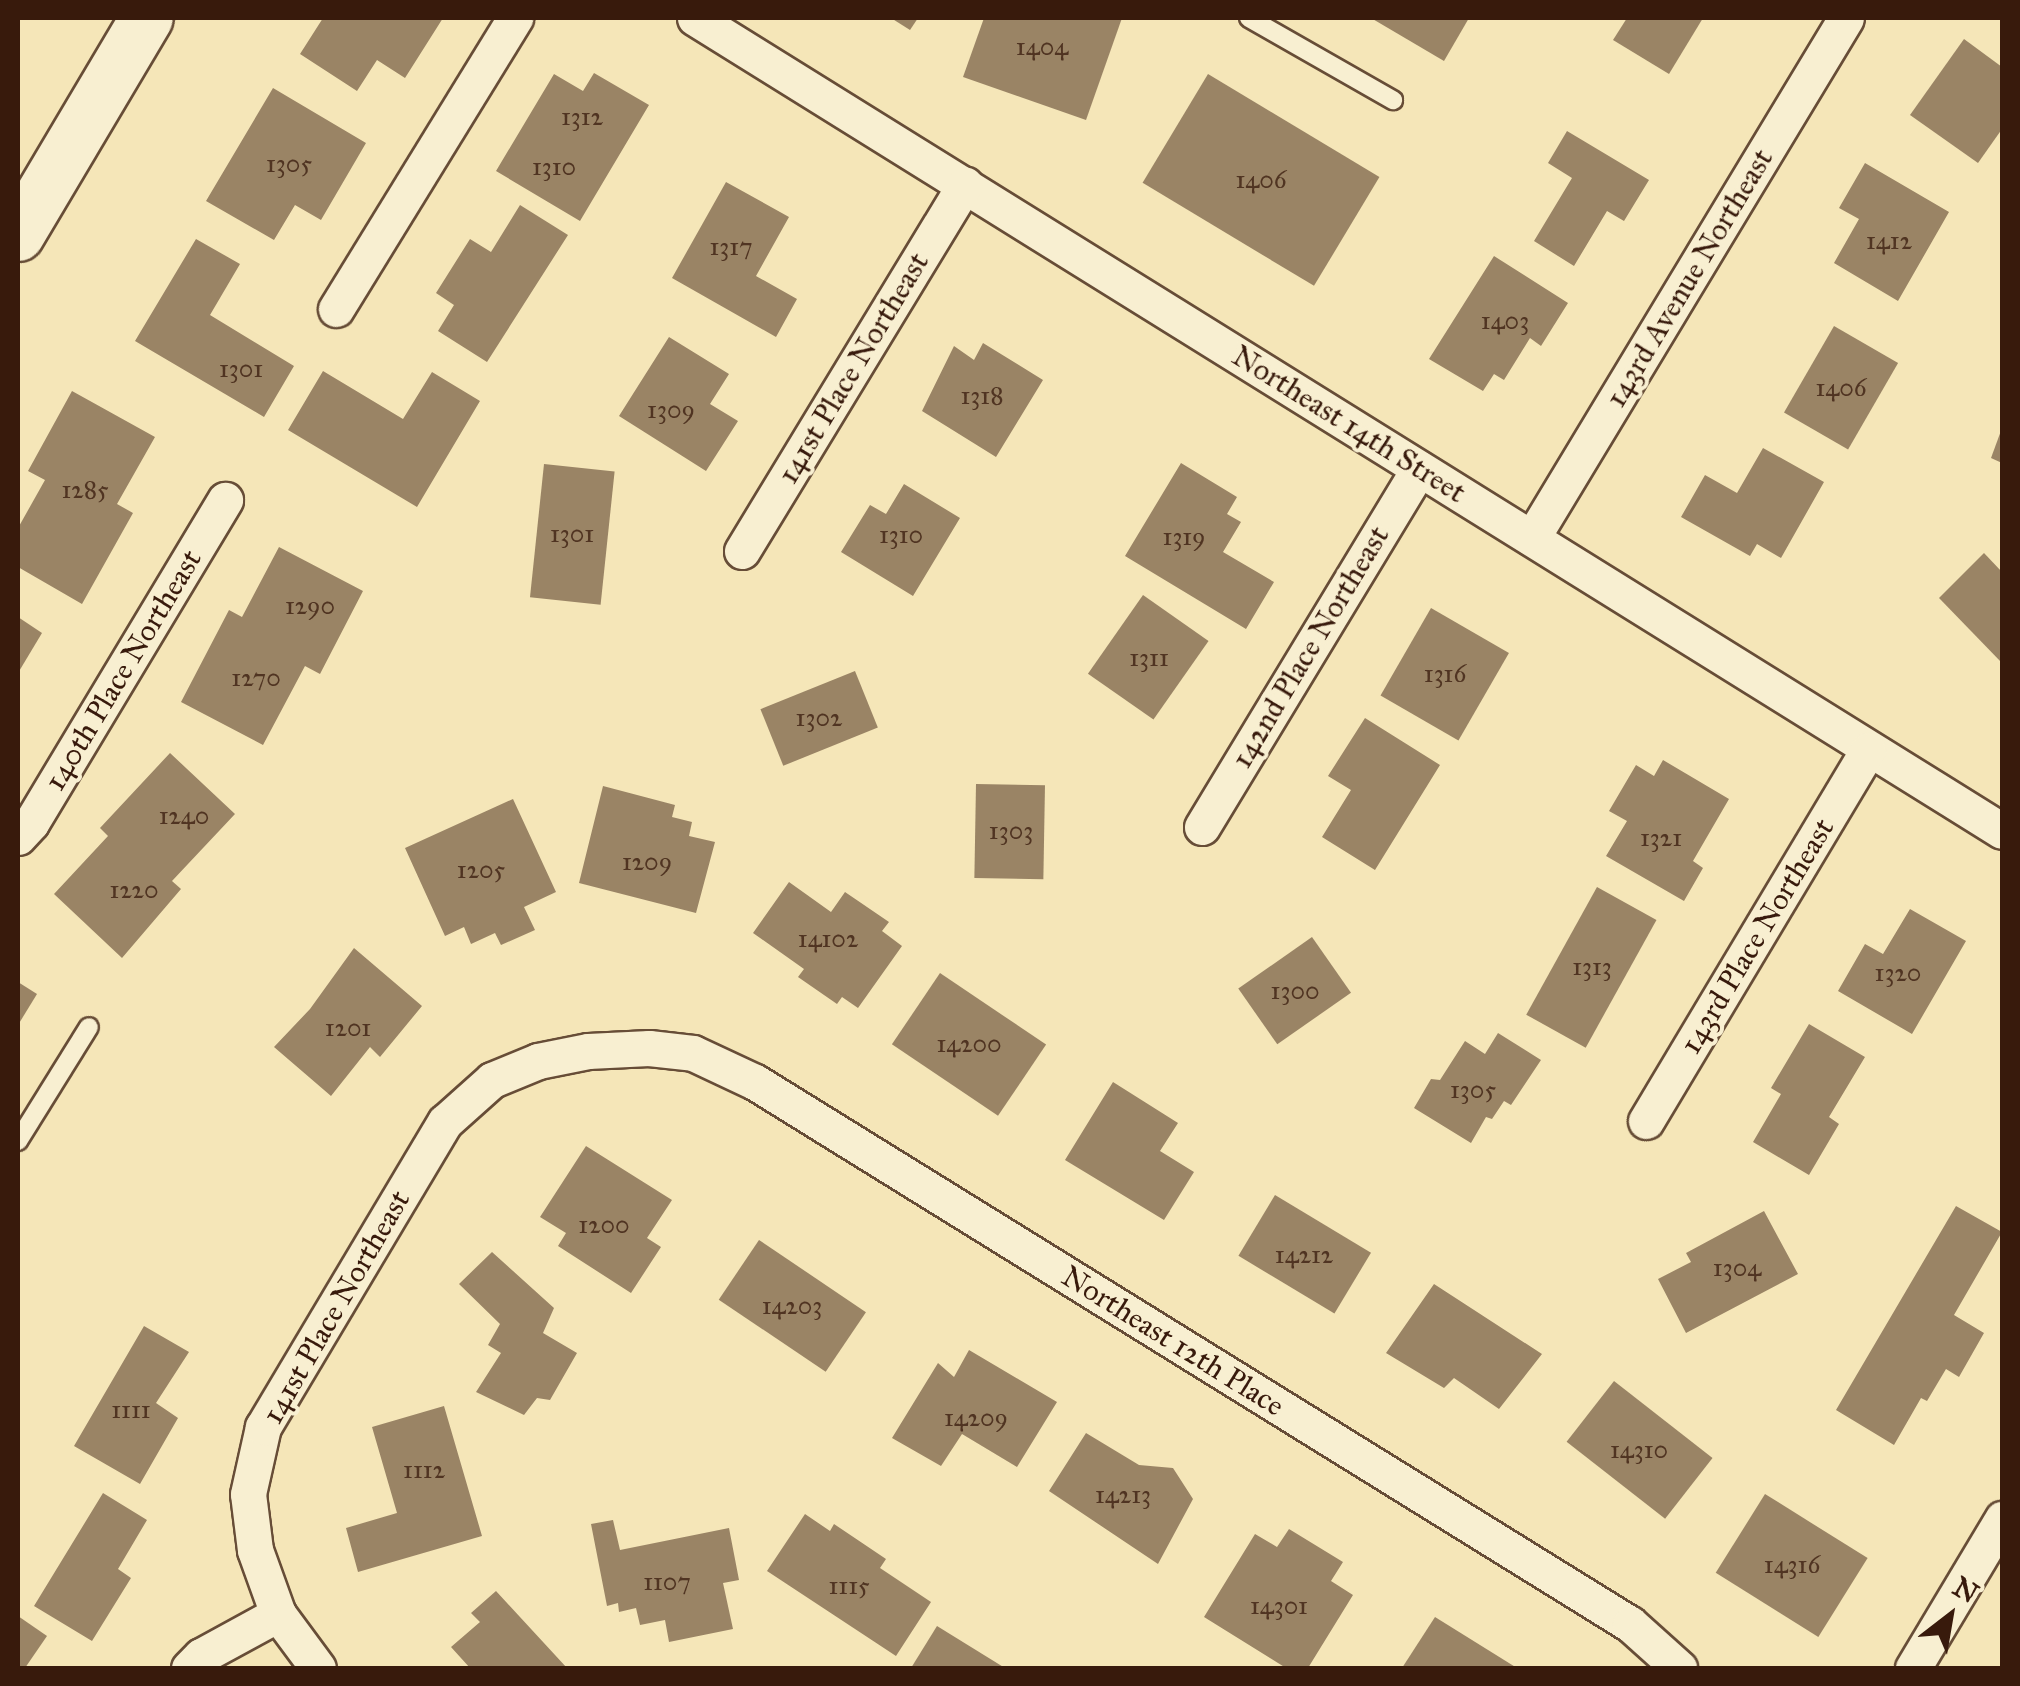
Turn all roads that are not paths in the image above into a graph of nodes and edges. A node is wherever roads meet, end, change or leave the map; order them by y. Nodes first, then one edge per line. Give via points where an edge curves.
1 (147, 18) edge
2 (515, 18) edge
3 (695, 18) edge
4 (1249, 18) edge
5 (1846, 18) edge
6 (1392, 100) dead end
7 (32, 178) edge
8 (965, 184) junction
9 (18, 235) edge
10 (336, 309) dead end
11 (1418, 468) junction
12 (226, 500) dead end
13 (1532, 538) junction
14 (742, 551) dead end
15 (1868, 750) junction
16 (1202, 826) dead end
17 (2002, 831) edge
18 (18, 837) edge
19 (89, 1027) dead end
20 (649, 1048) joint
21 (1646, 1122) dead end
22 (18, 1141) edge
23 (2002, 1519) edge
24 (278, 1614) junction
25 (189, 1668) edge
26 (318, 1668) edge
27 (1680, 1668) edge
28 (1913, 1668) edge

1 - 7 main road
2 - 10 street
3 - 8 street, Northeast 14th Street
4 - 6 lane
5 - 13 street, 143rd Avenue Northeast
7 - 9 main road
8 - 11 street, Northeast 14th Street
8 - 14 street, 141st Place Northeast
11 - 13 street, Northeast 14th Street
11 - 16 street, 142nd Place Northeast
12 - 18 street, 140th Place Northeast
13 - 15 street, Northeast 14th Street
15 - 17 street, Northeast 14th Street
15 - 21 street, 143rd Place Northeast
19 - 22 lane
20 - 24 street, 141st Place Northeast via 538,1061 492,1080 446,1122 264,1427 248,1494 255,1550
20 - 27 street, Northeast 12th Place via 692,1052 755,1082 1630,1624
23 - 28 street
24 - 25 street
24 - 26 street, 141st Place Northeast

